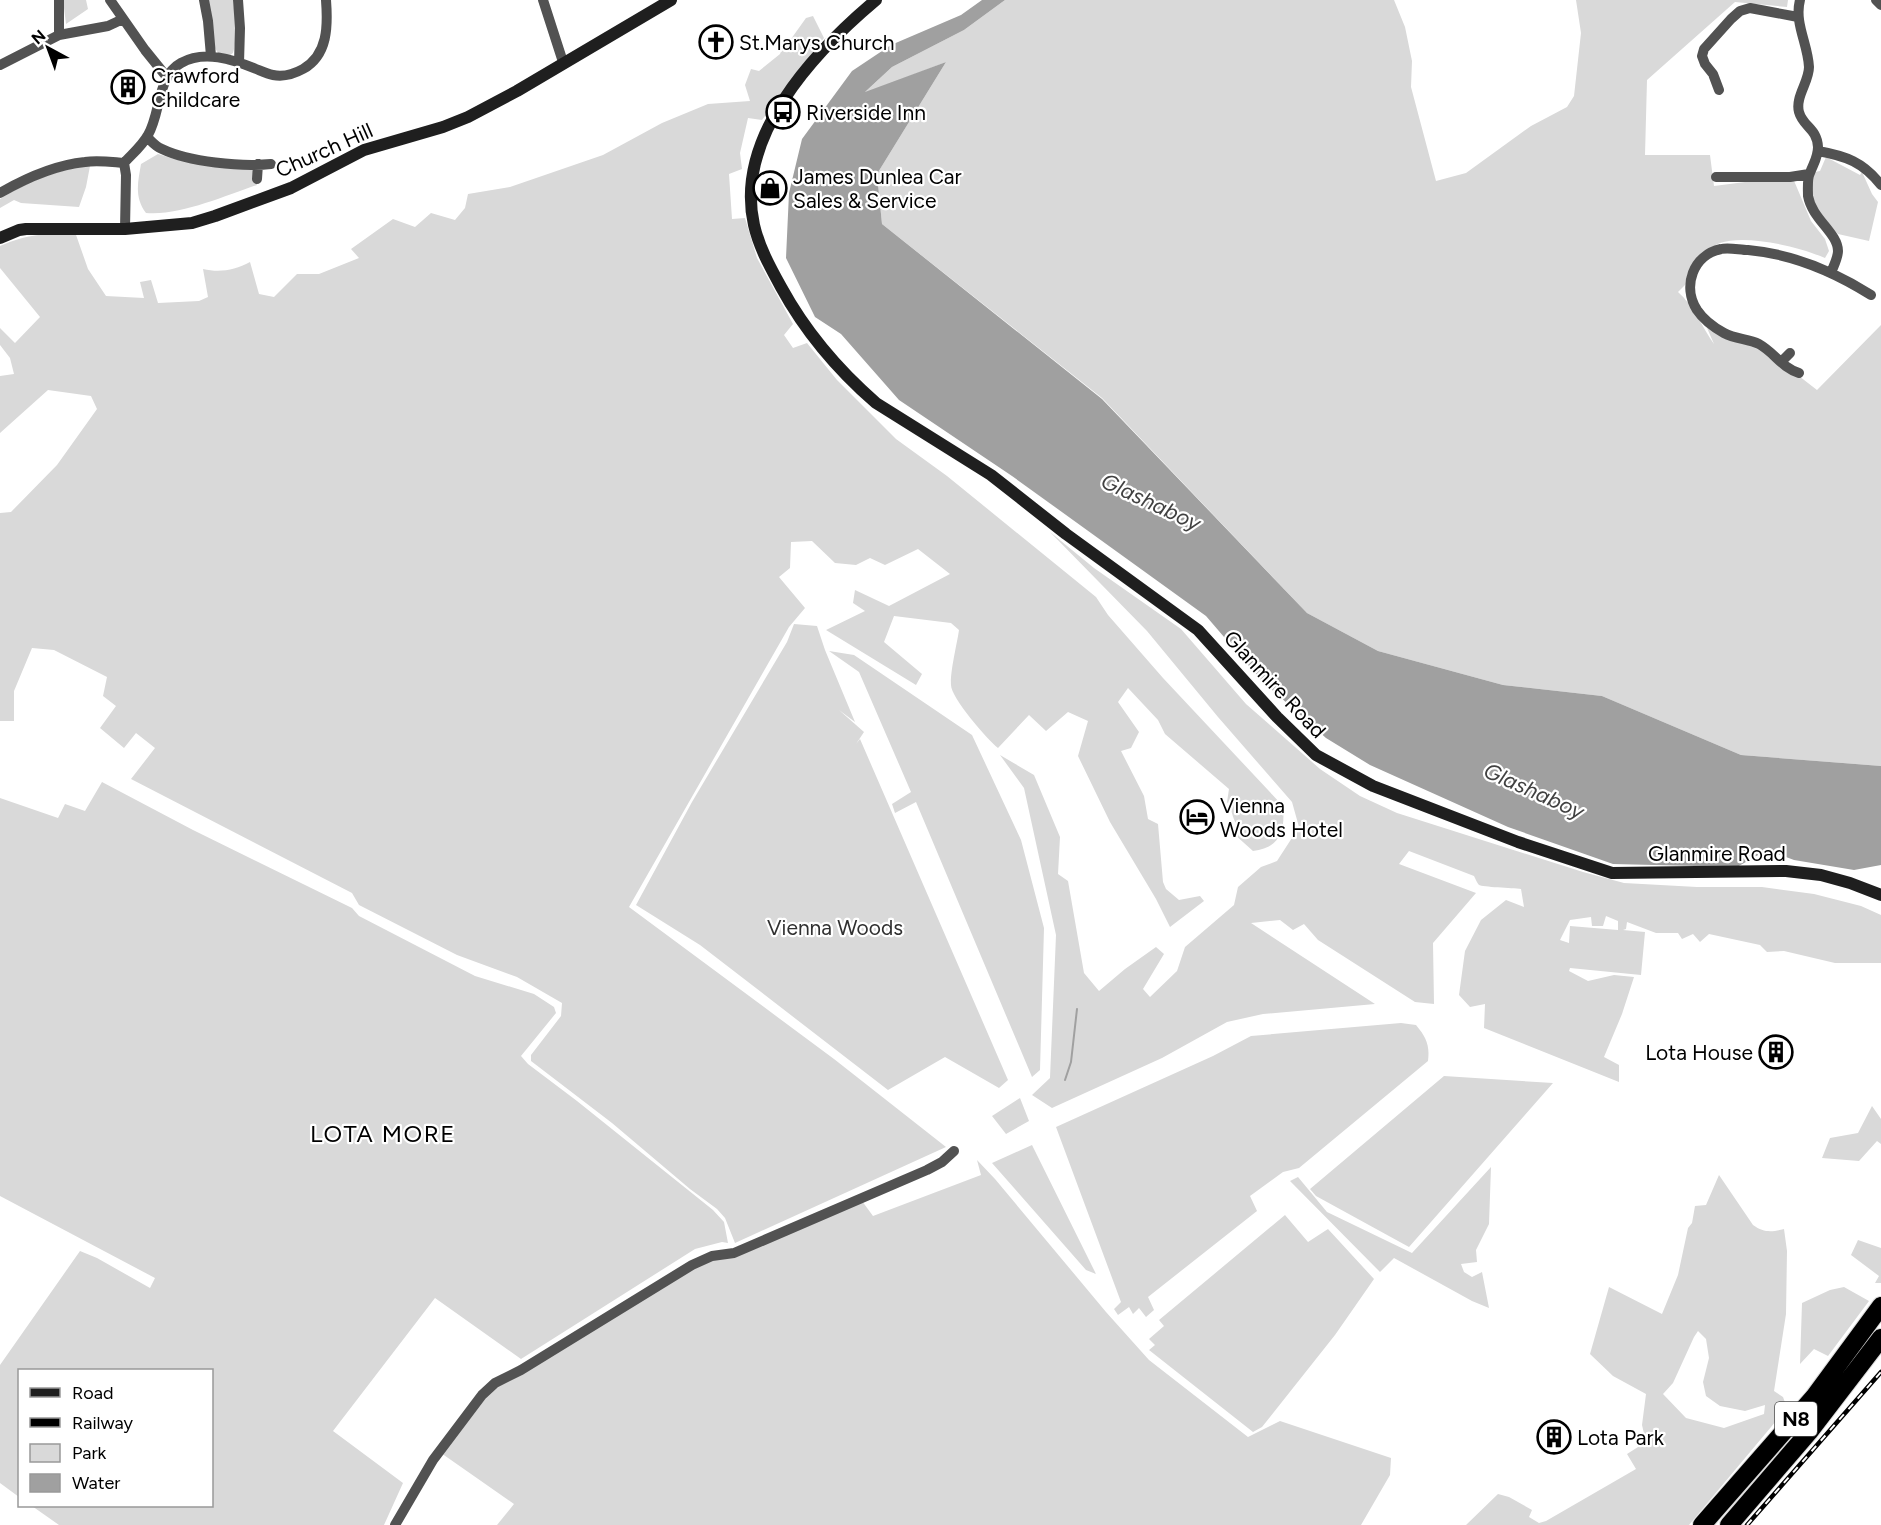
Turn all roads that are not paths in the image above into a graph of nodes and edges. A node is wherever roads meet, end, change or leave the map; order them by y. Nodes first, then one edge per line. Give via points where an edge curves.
1 (59, 0) edge
2 (110, 0) edge
3 (204, 0) edge
4 (238, 0) edge
5 (326, 0) edge
6 (543, 0) edge
7 (671, 0) edge
8 (876, 0) edge
9 (1800, 0) edge
10 (1876, 0) edge
11 (1881, 4) edge
12 (1798, 17) junction
13 (123, 19) junction
14 (59, 34) junction
15 (211, 56) junction
16 (563, 62) junction
17 (239, 63) junction
18 (0, 65) edge
19 (166, 76) junction
20 (1719, 90) dead end
21 (147, 138) junction
22 (1818, 151) junction
23 (124, 163) junction
24 (258, 164) junction
25 (271, 164) dead end
26 (1809, 174) junction
27 (1716, 177) dead end
28 (257, 179) dead end
29 (1881, 185) edge
30 (0, 193) edge
31 (125, 229) junction
32 (0, 238) edge
33 (1831, 273) junction
34 (1871, 295) dead end
35 (1790, 353) dead end
36 (1781, 363) junction
37 (1799, 373) dead end
38 (1881, 895) edge
39 (954, 1151) dead end
40 (1881, 1306) edge
41 (1881, 1338) edge
42 (395, 1525) edge
43 (1702, 1525) edge
44 (1729, 1525) edge

1 - 14 street
2 - 13 street
3 - 15 street
4 - 17 street
5 - 17 street via 325,40 318,57 306,68 279,76
6 - 16 street
7 - 16 main road, Church Hill
8 - 38 main road, Glanmire Road via 818,55 768,125 756,158 750,201 762,251 789,300 822,348 876,403 991,475 1198,630 1316,755 1373,786 1518,842 1612,873 1786,871 1830,877
9 - 12 street
10 - 11 street
12 - 20 street via 1750,8 1731,18 1702,56
12 - 22 street via 1809,65 1798,111 1813,130
13 - 14 street via 108,26
13 - 19 street
14 - 18 street
15 - 17 street
15 - 19 street via 181,63
16 - 31 main road, Church Hill via 468,117 363,150 291,188 192,223
19 - 21 street
21 - 23 street
21 - 24 street via 161,149 185,157
22 - 26 street
22 - 29 street via 1852,159
23 - 30 street via 87,161 56,167
23 - 31 street
24 - 25 street
24 - 28 street
26 - 27 street
26 - 33 street via 1811,208 1836,241 1838,252
31 - 32 main road, Church Hill via 26,229
33 - 34 street
33 - 36 street via 1785,255 1723,248 1696,263 1691,296 1705,319 1725,334 1755,342
35 - 36 street
36 - 37 street
39 - 42 street via 927,1170 734,1253 712,1256 692,1265 495,1383 433,1460
40 - 43 highway, N8 via 1814,1397
41 - 44 highway, N8 via 1809,1432

